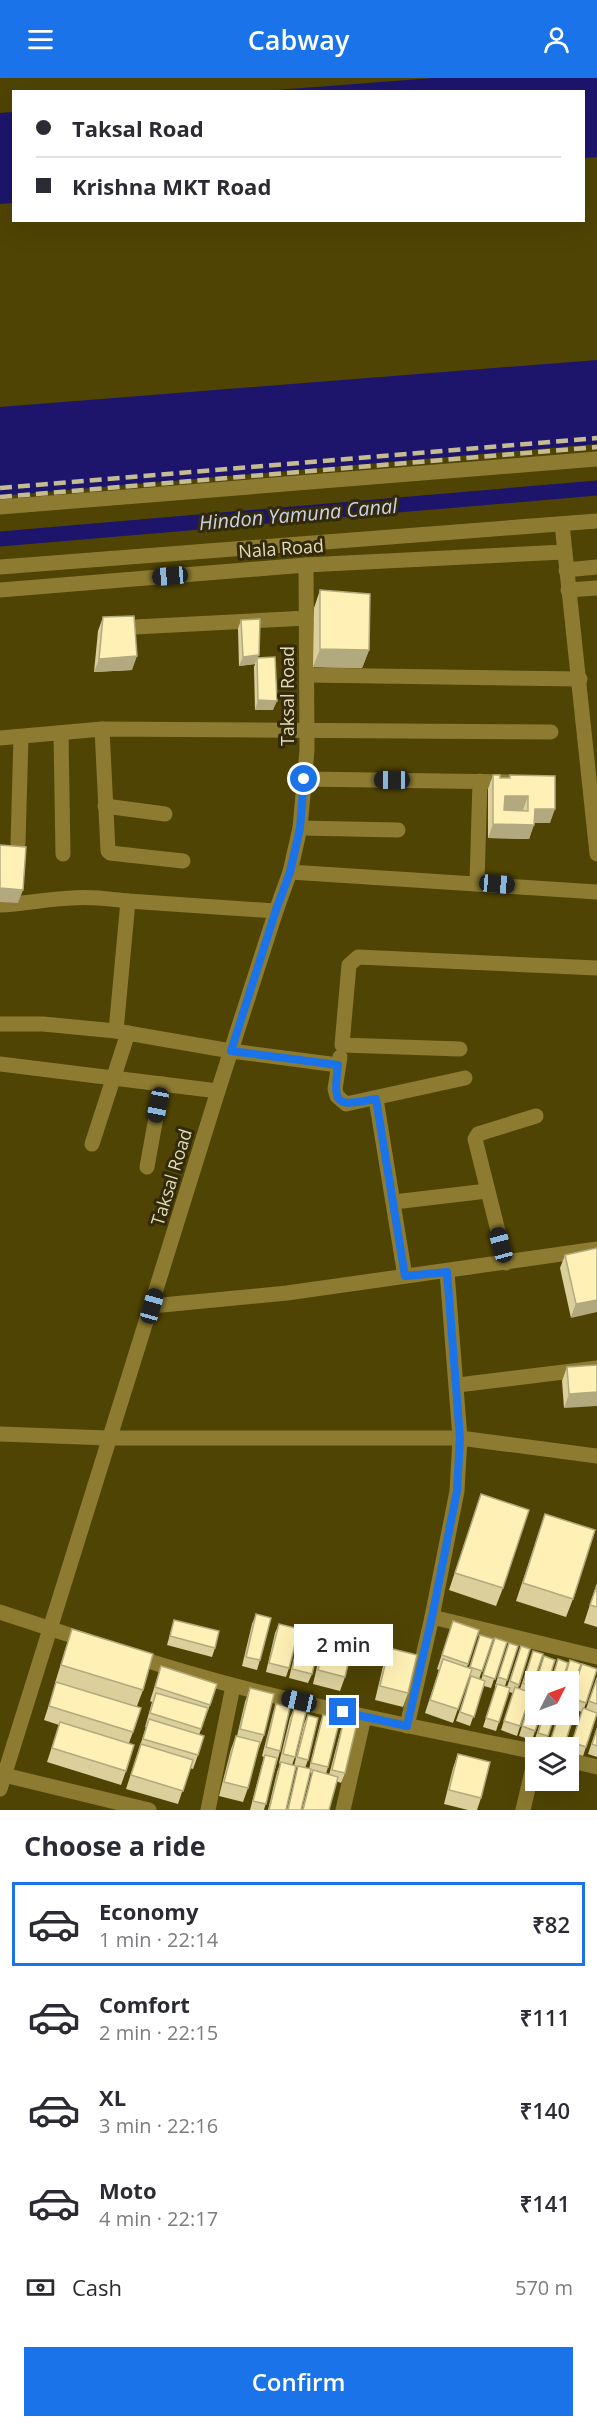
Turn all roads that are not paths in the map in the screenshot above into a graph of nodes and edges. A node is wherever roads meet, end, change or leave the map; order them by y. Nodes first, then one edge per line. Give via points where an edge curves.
1 (597, 459) edge
2 (0, 507) edge
3 (597, 521) edge
4 (561, 524) junction
5 (564, 552) junction
6 (33, 564) junction
7 (306, 565) junction
8 (0, 567) edge
9 (597, 567) edge
10 (566, 570) junction
11 (34, 587) junction
12 (597, 588) edge
13 (0, 590) edge
14 (568, 590) junction
15 (307, 618) junction
16 (103, 628) edge
17 (308, 675) junction
18 (580, 679) junction
19 (102, 729) junction
20 (307, 730) junction
21 (551, 732) dead end
22 (61, 734) junction
23 (21, 737) junction
24 (0, 738) edge
25 (304, 779) junction
26 (480, 781) junction
27 (525, 782) edge
28 (105, 806) junction
29 (165, 814) dead end
30 (300, 828) junction
31 (398, 830) dead end
32 (18, 843) dead end
33 (63, 854) dead end
34 (597, 854) edge
35 (183, 861) dead end
36 (290, 872) junction
37 (477, 882) junction
38 (597, 892) edge
39 (128, 902) junction
40 (0, 905) edge
41 (276, 910) junction
42 (597, 968) edge
43 (0, 1024) edge
44 (122, 1032) junction
45 (342, 1045) junction
46 (460, 1049) dead end
47 (231, 1051) junction
48 (0, 1064) edge
49 (338, 1065) junction
50 (114, 1078) junction
51 (465, 1078) dead end
52 (162, 1084) junction
53 (218, 1091) junction
54 (376, 1099) junction
55 (536, 1116) dead end
56 (92, 1144) dead end
57 (147, 1167) dead end
58 (487, 1191) junction
59 (394, 1202) junction
60 (597, 1249) edge
61 (506, 1263) junction
62 (447, 1272) junction
63 (405, 1276) junction
64 (152, 1306) junction
65 (597, 1368) edge
66 (458, 1385) junction
67 (0, 1434) edge
68 (108, 1438) junction
69 (460, 1438) junction
70 (597, 1456) edge
71 (0, 1612) edge
72 (432, 1617) junction
73 (50, 1628) junction
74 (597, 1657) edge
75 (233, 1686) junction
76 (364, 1717) junction
77 (407, 1726) junction
78 (525, 1751) edge
79 (579, 1763) edge
80 (597, 1767) edge
81 (2, 1782) edge
82 (527, 1791) edge
83 (149, 1810) edge
84 (208, 1810) edge
85 (343, 1810) edge
86 (523, 1810) edge

1 - 2 street
3 - 4 street, Nala Road
4 - 5 street
4 - 6 street, Nala Road
5 - 7 street, Nala Road
5 - 10 street
6 - 8 street, Nala Road
6 - 11 street
7 - 11 street, Nala Road
7 - 15 street, Taksal Road
9 - 10 street
10 - 14 street
11 - 13 street, Nala Road
12 - 14 street
14 - 18 street
15 - 16 street
15 - 17 street, Taksal Road
17 - 18 street
17 - 20 street, Taksal Road
18 - 34 street
19 - 20 street
19 - 22 street
19 - 28 street
20 - 21 street
20 - 25 street, Taksal Road
22 - 23 street
22 - 33 street
23 - 24 street
23 - 32 street
25 - 26 street
25 - 30 street, Taksal Road
26 - 27 street
26 - 37 street
28 - 29 street
28 - 35 street via 110,853
30 - 31 street
30 - 36 street, Taksal Road
36 - 37 street
36 - 41 street, Taksal Road
37 - 38 street
39 - 40 street via 70,897
39 - 41 street
39 - 44 street
41 - 47 street, Taksal Road
42 - 45 street via 358,957 349,964
43 - 44 street
44 - 47 street
44 - 50 street
45 - 46 street
45 - 49 street
47 - 49 street
47 - 53 street, Taksal Road
48 - 50 street
49 - 54 street via 335,1089 341,1101 346,1104
50 - 52 street
50 - 56 street
51 - 54 street
52 - 53 street
52 - 57 street
53 - 64 street, Taksal Road
54 - 59 street
55 - 58 street via 476,1137
58 - 59 street
58 - 61 street
59 - 63 street
60 - 61 street
61 - 62 street
62 - 63 street
62 - 66 street
63 - 64 street
64 - 68 street, Taksal Road
65 - 66 street
66 - 69 street
67 - 68 street
68 - 69 street
68 - 73 street, Taksal Road
69 - 70 street
69 - 72 street via 457,1491
71 - 73 street
72 - 74 street
72 - 77 street
73 - 75 street
73 - 81 street, Taksal Road
75 - 76 street
75 - 84 street
76 - 77 street
76 - 85 street
77 - 78 street
79 - 80 street
81 - 83 street
82 - 86 street

